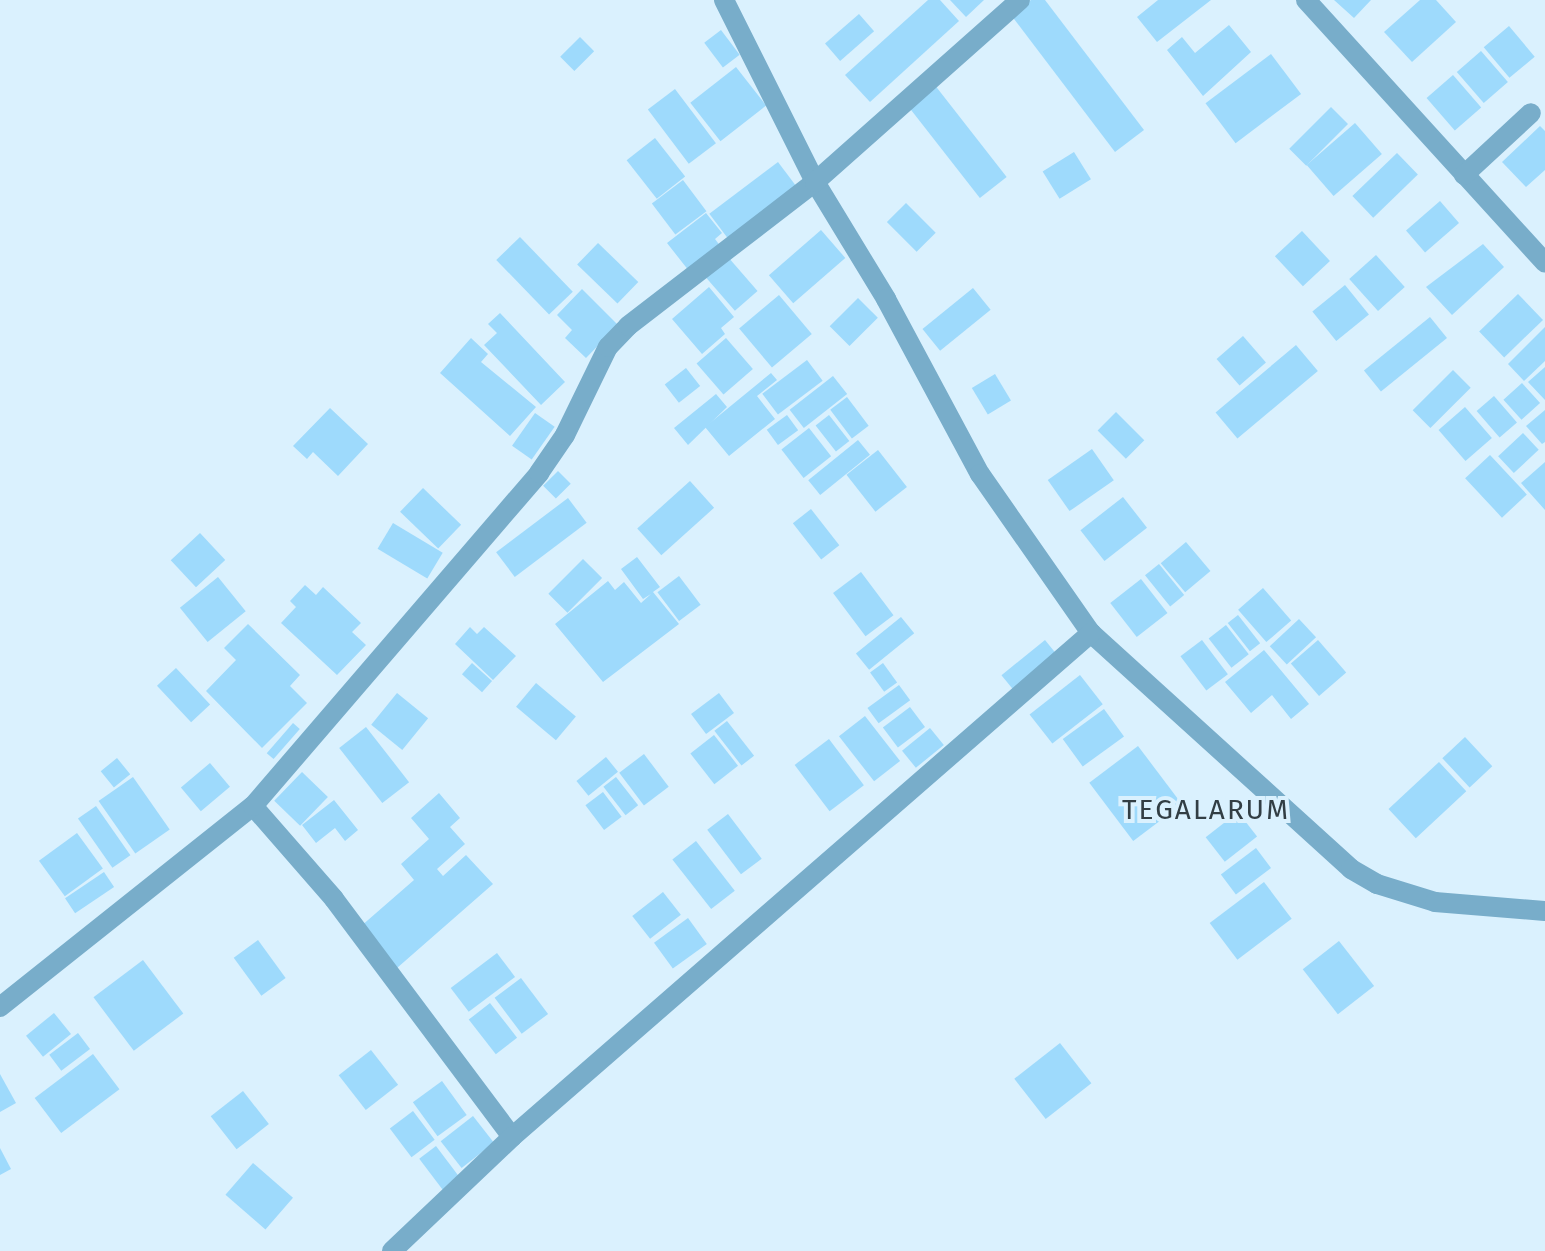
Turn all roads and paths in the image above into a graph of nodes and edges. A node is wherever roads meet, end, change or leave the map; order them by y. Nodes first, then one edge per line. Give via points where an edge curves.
1 (724, 0) edge
2 (1020, 0) edge
3 (1306, 0) edge
4 (1531, 113) dead end
5 (1464, 175) junction
6 (815, 182) junction
7 (1545, 263) edge
8 (1091, 633) junction
9 (253, 806) junction
10 (1545, 911) edge
11 (0, 1007) edge
12 (512, 1137) junction
13 (392, 1251) edge

1 - 6 street
2 - 6 street
3 - 5 street
4 - 5 street
5 - 7 street
6 - 8 street via 886,299 980,474
6 - 9 street via 646,310 608,347 565,435 539,473
8 - 10 street via 1351,869 1377,884 1435,902
8 - 12 street
9 - 11 street
9 - 12 street via 343,910
12 - 13 street

